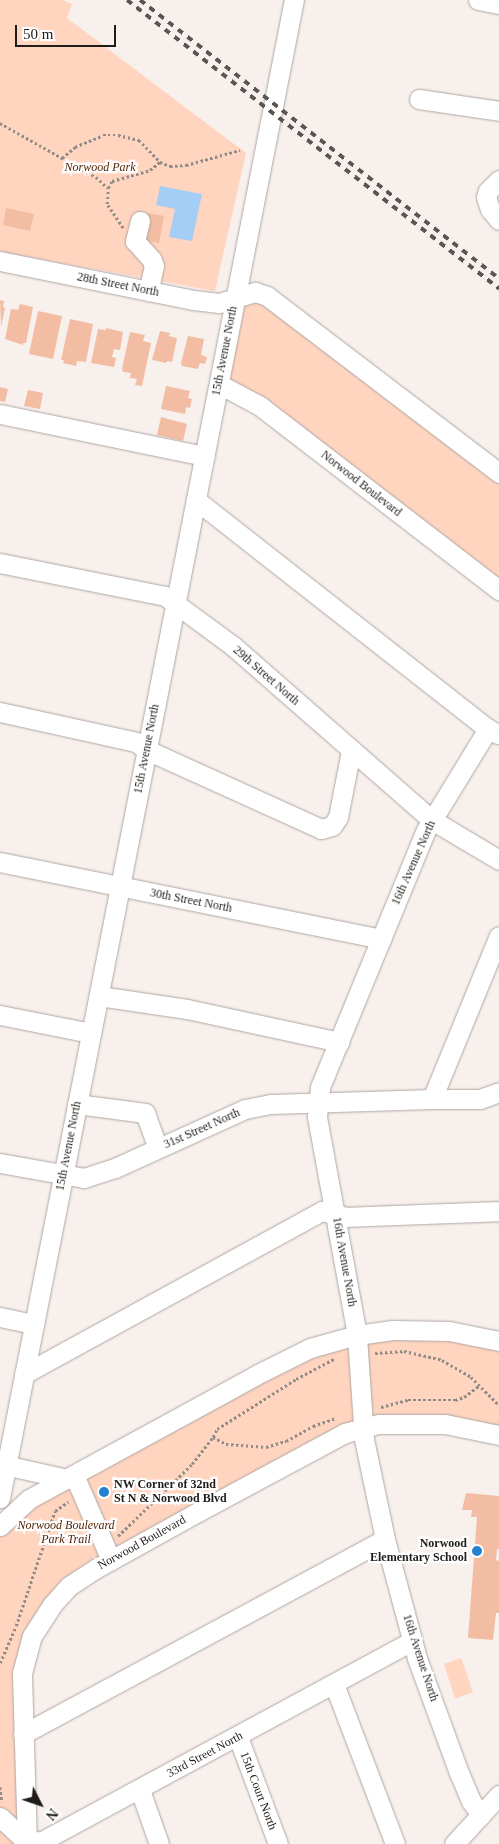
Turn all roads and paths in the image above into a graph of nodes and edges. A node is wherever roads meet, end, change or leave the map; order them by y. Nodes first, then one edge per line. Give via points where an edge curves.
1 (294, 0) edge
2 (478, 0) edge
3 (499, 4) edge
4 (419, 99) dead end
5 (499, 111) edge
6 (0, 123) edge
7 (240, 150) dead end
8 (62, 158) junction
9 (160, 162) junction
10 (499, 180) edge
11 (108, 188) junction
12 (140, 220) dead end
13 (499, 220) edge
14 (135, 241) junction
15 (0, 261) edge
16 (148, 291) junction
17 (236, 298) junction
18 (219, 384) junction
19 (0, 414) edge
20 (205, 456) junction
21 (499, 473) edge
22 (196, 500) junction
23 (0, 562) edge
24 (499, 590) edge
25 (176, 603) junction
26 (0, 712) edge
27 (493, 732) edge
28 (147, 750) junction
29 (351, 751) junction
30 (432, 820) junction
31 (499, 860) edge
32 (0, 862) edge
33 (120, 887) junction
34 (499, 936) edge
35 (381, 939) junction
36 (99, 996) junction
37 (0, 1015) edge
38 (91, 1033) junction
39 (339, 1042) junction
40 (499, 1092) edge
41 (432, 1099) junction
42 (319, 1103) junction
43 (77, 1104) junction
44 (158, 1148) junction
45 (0, 1163) edge
46 (63, 1176) junction
47 (499, 1211) edge
48 (335, 1214) junction
49 (0, 1317) edge
50 (34, 1324) junction
51 (499, 1341) edge
52 (358, 1344) junction
53 (24, 1374) junction
54 (480, 1385) junction
55 (499, 1405) edge
56 (338, 1418) dead end
57 (364, 1420) junction
58 (499, 1435) edge
59 (213, 1437) junction
60 (3, 1465) edge
61 (70, 1477) junction
62 (83, 1494) junction
63 (0, 1498) edge
64 (0, 1526) edge
65 (114, 1529) dead end
66 (386, 1539) junction
67 (111, 1560) junction
68 (412, 1641) junction
69 (0, 1662) edge
70 (334, 1684) junction
71 (23, 1734) junction
72 (238, 1737) junction
73 (140, 1790) junction
74 (491, 1810) edge
75 (0, 1817) edge
76 (27, 1843) edge
77 (159, 1844) edge
78 (278, 1844) edge
79 (396, 1844) edge
80 (454, 1844) edge

1 - 17 street, 15th Avenue North
2 - 3 street
4 - 5 street
6 - 8 path
7 - 9 path via 186,165 170,166
8 - 9 path via 75,147 103,135 118,135 139,140
8 - 11 path via 96,177
9 - 11 path via 150,170 112,181
10 - 13 street via 486,197
11 - 14 path via 107,204 111,212
12 - 14 street
14 - 16 street via 154,266
15 - 16 street, 28th Street North
16 - 17 street, 28th Street North via 219,303
17 - 18 street, 15th Avenue North
17 - 21 street via 255,292 267,296
18 - 20 street, 15th Avenue North
18 - 24 street, Norwood Boulevard via 260,406
19 - 20 street
20 - 22 street, 15th Avenue North
22 - 25 street, 15th Avenue North
22 - 27 street
23 - 25 street, 29th Street North via 165,596
25 - 28 street, 15th Avenue North
25 - 29 street, 29th Street North via 233,646
26 - 28 street via 136,742
27 - 30 street, 16th Avenue North
28 - 29 street via 321,829 332,826 338,817
28 - 33 street, 15th Avenue North
29 - 30 street, 29th Street North
30 - 31 street, 29th Street North
30 - 35 street, 16th Avenue North
32 - 33 street, 30th Street North
33 - 35 street, 30th Street North
33 - 36 street, 15th Avenue North
34 - 41 street
35 - 39 street, 16th Avenue North
36 - 38 street, 15th Avenue North
36 - 39 street via 187,1009
37 - 38 street
38 - 43 street, 15th Avenue North
39 - 42 street, 16th Avenue North via 320,1087
40 - 41 street, 31st Street North via 480,1099
41 - 42 street, 31st Street North
42 - 44 street, 31st Street North via 271,1104 245,1109
42 - 48 street, 16th Avenue North via 317,1116
43 - 44 street via 146,1114
43 - 46 street, 15th Avenue North
44 - 46 street, 31st Street North via 84,1178
45 - 46 street, 31st Street North
46 - 50 street, 15th Avenue North
47 - 48 street via 346,1217
48 - 52 street, 16th Avenue North
48 - 53 street via 322,1211
49 - 50 street
50 - 53 street, 15th Avenue North
51 - 52 street via 420,1329
52 - 54 path via 372,1354 404,1351 424,1354 451,1365
52 - 57 street, 16th Avenue North
52 - 59 path via 350,1352 296,1379 217,1429
52 - 61 street via 310,1348
53 - 60 street, 15th Avenue North
54 - 55 path
54 - 57 path via 455,1400 408,1400
56 - 59 path via 266,1447 226,1444
57 - 58 street, Norwood Boulevard via 379,1424 445,1424
57 - 66 street, 16th Avenue North via 364,1439
57 - 67 street, Norwood Boulevard via 346,1433
59 - 65 path via 192,1464 117,1537
60 - 61 street
60 - 63 street, 15th Avenue North
61 - 62 street
61 - 64 street via 29,1499
62 - 67 street
62 - 69 path via 55,1511 22,1609
66 - 68 street, 16th Avenue North
66 - 71 street
67 - 71 street, Norwood Boulevard via 69,1586 32,1636 22,1673
68 - 70 street, 33rd Street North
68 - 74 street, 16th Avenue North via 471,1800
70 - 72 street, 33rd Street North
70 - 79 street
71 - 76 street, Norwood Boulevard
72 - 73 street, 33rd Street North
72 - 78 street, 15th Court North
73 - 76 street, 33rd Street North via 42,1841
73 - 77 street
74 - 80 street
75 - 76 street

